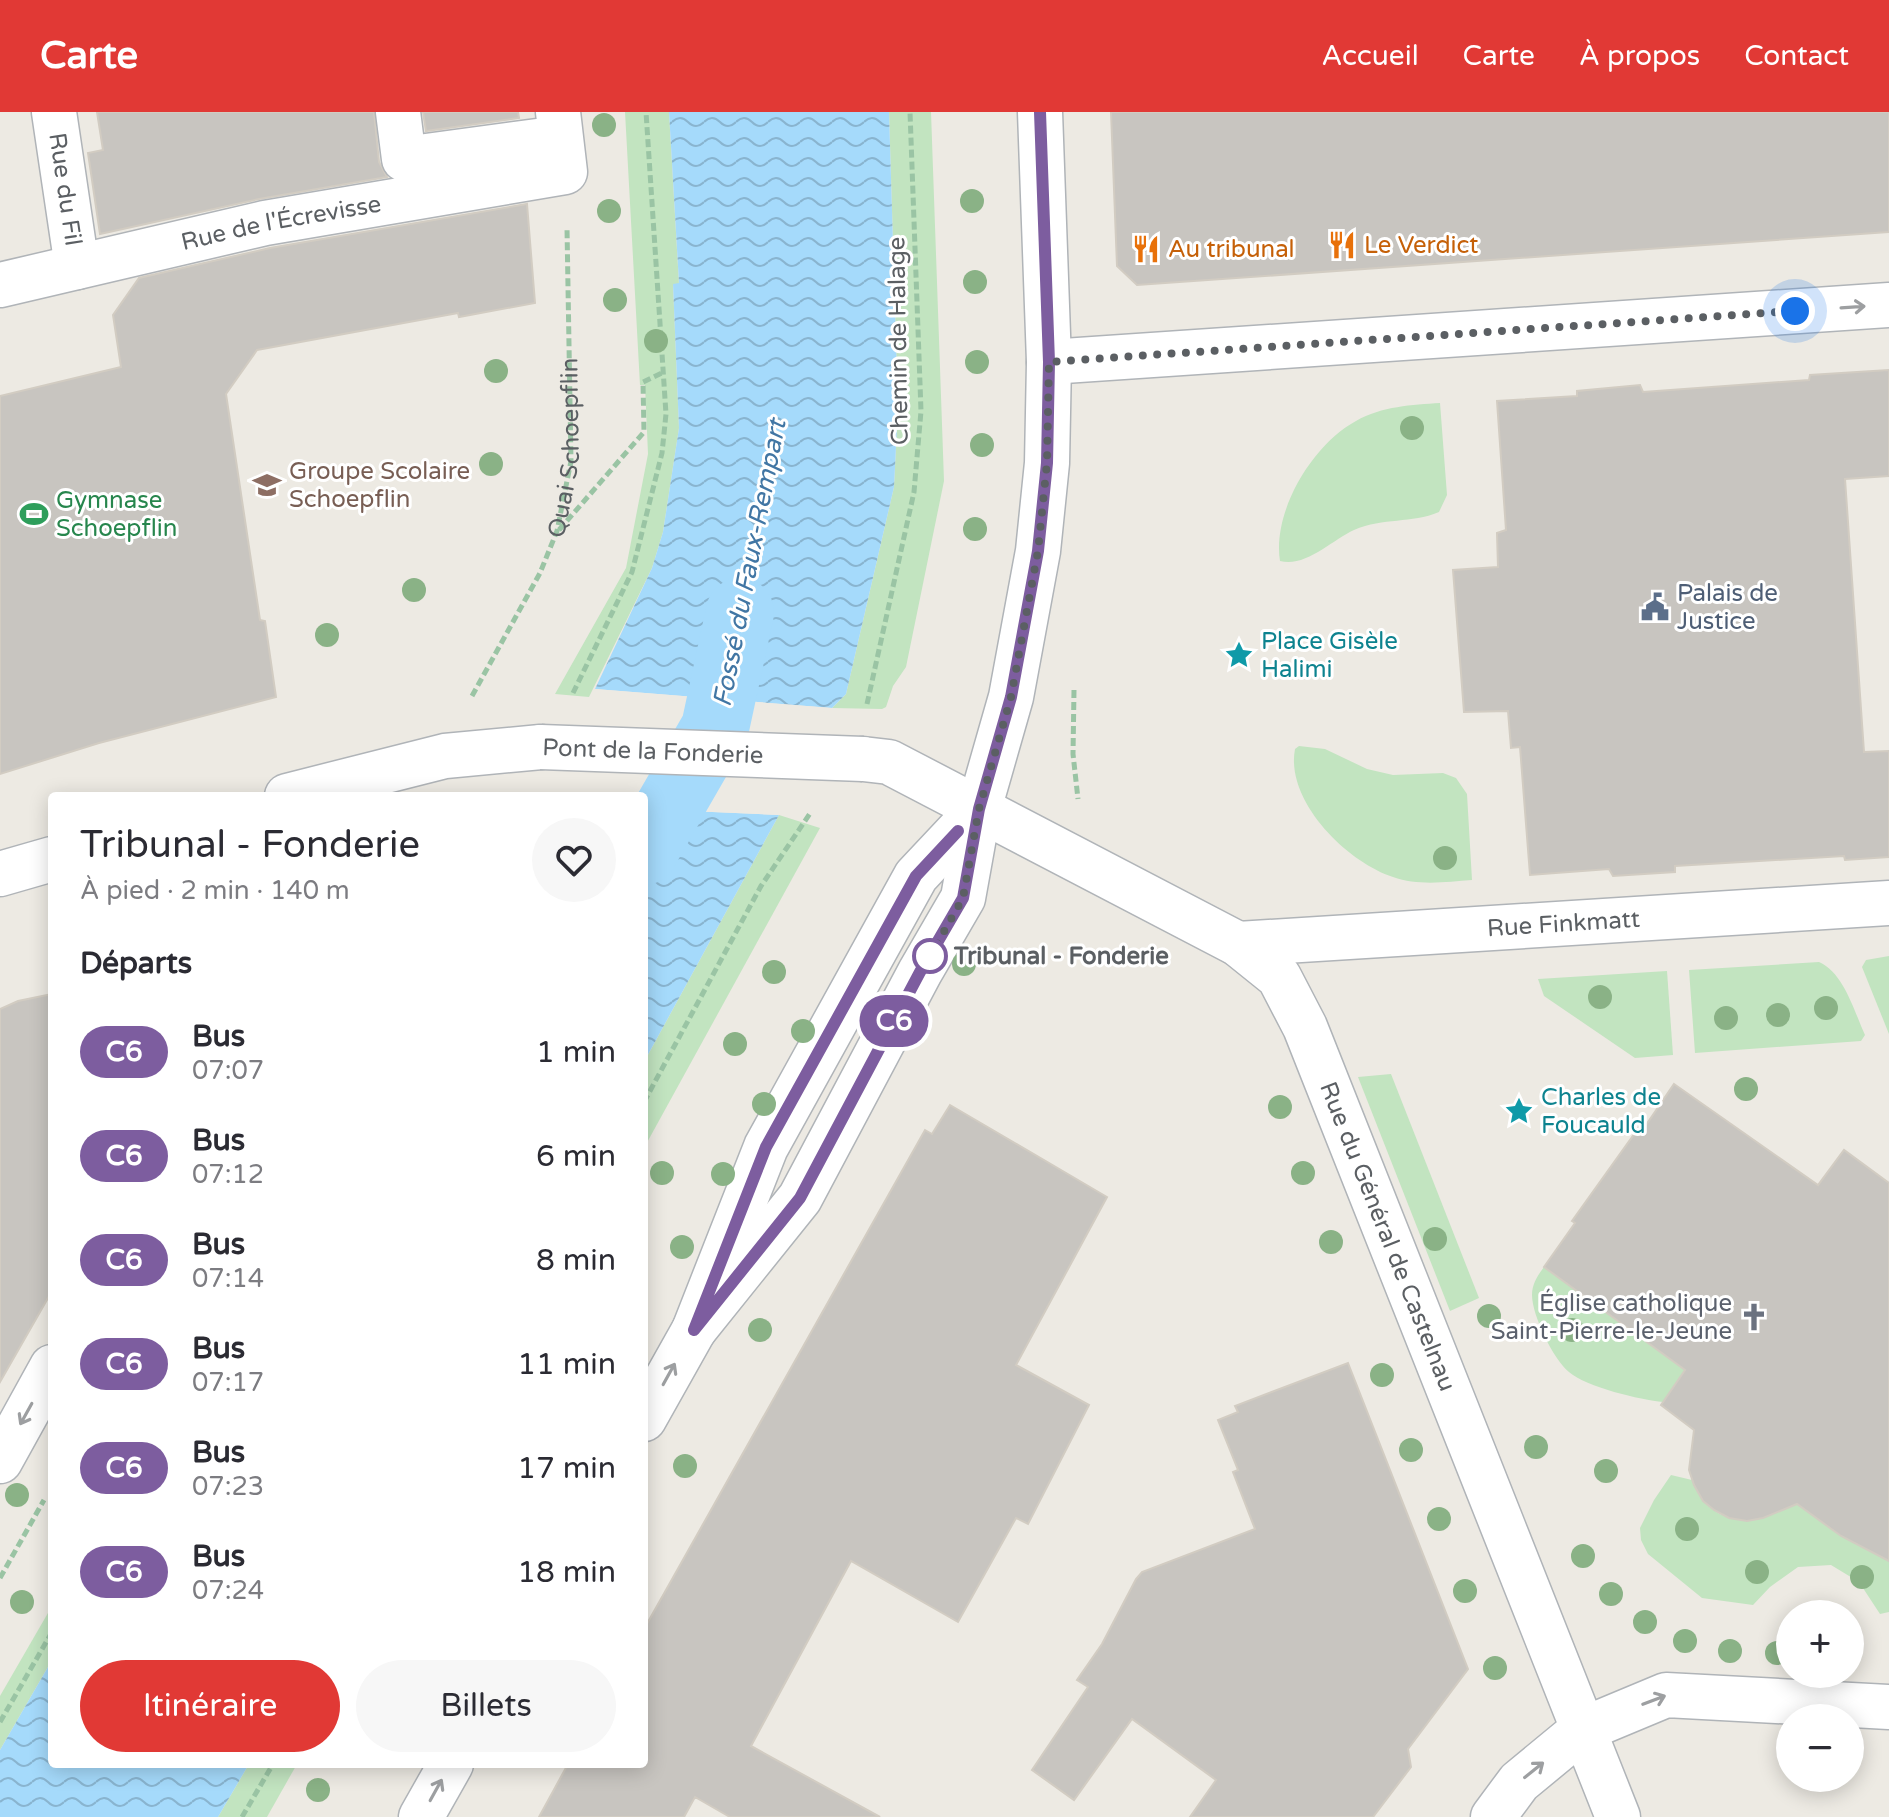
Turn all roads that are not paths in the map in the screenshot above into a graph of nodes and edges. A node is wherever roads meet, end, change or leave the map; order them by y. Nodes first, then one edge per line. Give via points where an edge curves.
1 (54, 112) edge
2 (398, 112) edge
3 (1040, 112) edge
4 (561, 141) edge
5 (77, 267) junction
6 (0, 285) edge
7 (1889, 305) edge
8 (1049, 362) junction
9 (303, 792) edge
10 (979, 809) junction
11 (48, 860) edge
12 (2, 873) edge
13 (48, 882) edge
14 (1889, 903) edge
15 (1238, 944) junction
16 (48, 1374) edge
17 (648, 1412) edge
18 (0, 1461) edge
19 (1889, 1707) edge
20 (1582, 1730) junction
21 (449, 1768) edge
22 (421, 1817) edge
23 (1493, 1817) edge
24 (1618, 1817) edge

1 - 5 street, Rue du Fil
2 - 4 street via 404,159
3 - 8 street
4 - 5 street, Rue de l'Écrevisse via 265,223
5 - 6 street, Rue de l'Écrevisse
8 -> 7 street
8 - 10 street via 1038,551 1011,697
9 - 10 street, Pont de la Fonderie, bridge via 445,756 541,747 889,762
10 - 15 street, Rue du Général de Castelnau
17 -> 10 street via 694,1330 800,1198 963,898
11 - 12 street
12 - 13 street
14 - 15 street, Rue Finkmatt
15 - 20 street, Rue du Général de Castelnau via 1279,977 1305,1027
16 -> 18 street
20 -> 19 street via 1666,1695
23 -> 20 street via 1519,1782
20 - 24 street, Rue du Général de Castelnau
22 -> 21 street

